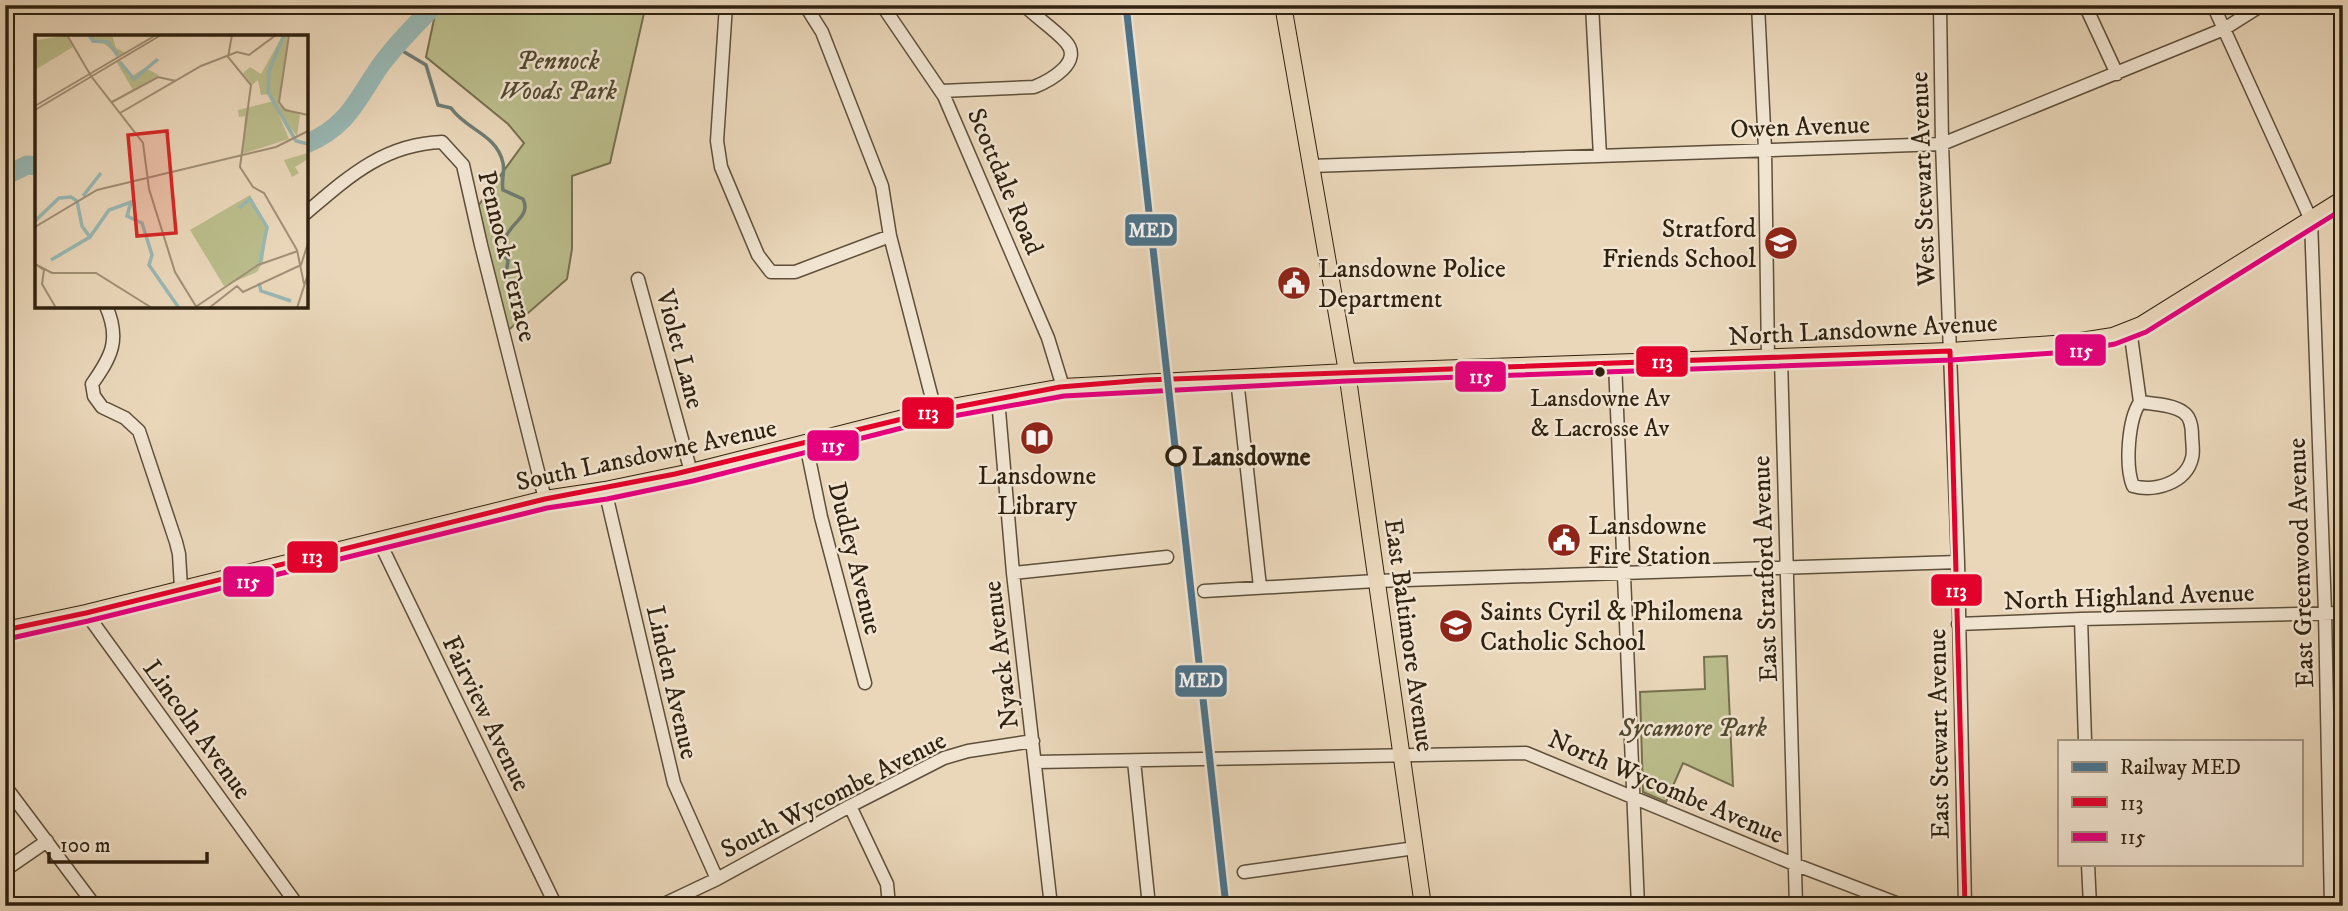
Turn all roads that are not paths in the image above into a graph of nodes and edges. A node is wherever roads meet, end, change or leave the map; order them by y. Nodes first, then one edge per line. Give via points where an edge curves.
1 (726, 5) edge
2 (805, 5) edge
3 (882, 5) edge
4 (1024, 5) edge
5 (1283, 5) edge
6 (1592, 5) edge
7 (1758, 5) edge
8 (1940, 5) edge
9 (2085, 5) edge
10 (2213, 5) edge
11 (2262, 5) edge
12 (2224, 29) junction
13 (2118, 74) junction
14 (941, 91) junction
15 (1942, 144) junction
16 (1765, 149) junction
17 (1600, 156) junction
18 (1311, 166) junction
19 (2343, 199) edge
20 (308, 211) edge
21 (2311, 220) junction
22 (890, 236) junction
23 (638, 279) dead end
24 (106, 308) edge
25 (2130, 329) junction
26 (1950, 351) junction
27 (1774, 358) junction
28 (1615, 363) junction
29 (1347, 372) junction
30 (1237, 379) junction
31 (1063, 387) junction
32 (998, 399) junction
33 (2140, 402) junction
34 (935, 410) junction
35 (806, 444) junction
36 (691, 472) junction
37 (605, 490) junction
38 (545, 499) junction
39 (378, 539) junction
40 (1167, 557) dead end
41 (1958, 562) junction
42 (1788, 566) junction
43 (1013, 573) junction
44 (1624, 573) junction
45 (1376, 581) junction
46 (1260, 587) junction
47 (181, 588) junction
48 (1204, 591) dead end
49 (86, 613) junction
50 (2325, 613) junction
51 (2343, 613) edge
52 (2081, 619) junction
53 (1958, 624) junction
54 (5, 630) edge
55 (864, 683) dead end
56 (2085, 740) edge
57 (1033, 741) junction
58 (1403, 754) junction
59 (1134, 761) junction
60 (1036, 762) junction
61 (5, 786) edge
62 (1634, 797) junction
63 (849, 806) junction
64 (47, 841) junction
65 (1415, 848) junction
66 (1794, 864) junction
67 (2088, 866) edge
68 (5, 870) edge
69 (1244, 872) dead end
70 (717, 879) junction
71 (95, 906) edge
72 (298, 906) edge
73 (556, 906) edge
74 (660, 906) edge
75 (889, 906) edge
76 (1051, 906) edge
77 (1149, 906) edge
78 (1423, 906) edge
79 (1638, 906) edge
80 (1796, 906) edge
81 (1904, 906) edge
82 (1965, 906) edge
83 (2090, 906) edge
84 (2331, 906) edge

1 - 22 street via 717,141 721,167 758,255 771,272 795,272
2 - 22 street via 822,32 882,186
3 - 14 street, Scottdale Road
4 - 14 street via 1067,42 1069,61 1063,70 1034,87
5 - 18 main road, East Baltimore Avenue
6 - 17 street
7 - 16 street, East Stratford Avenue
8 - 15 street, West Stewart Avenue
9 - 13 street
10 - 12 street
11 - 12 street, Owen Avenue
12 - 13 street, Owen Avenue
12 - 21 street
13 - 15 street, Owen Avenue
14 - 31 street, Scottdale Road via 1044,328
15 - 16 street, Owen Avenue
15 - 26 street, West Stewart Avenue
16 - 17 street, Owen Avenue
16 - 27 street, East Stratford Avenue
17 - 18 street, Owen Avenue
18 - 29 main road, East Baltimore Avenue
19 - 21 main road, North Lansdowne Avenue
20 - 38 street, Pennock Terrace via 377,158 421,143 442,142 463,165
21 - 25 main road, North Lansdowne Avenue
21 - 50 street, East Greenwood Avenue
22 - 34 street
23 - 36 street, Violet Lane
24 - 47 street via 114,345 92,384 94,396 102,407 139,431 176,542
25 - 26 main road, North Lansdowne Avenue via 2068,342
25 - 33 street
26 - 27 main road, North Lansdowne Avenue
26 - 41 street, East Stewart Avenue
27 - 28 main road, North Lansdowne Avenue
27 - 42 street, East Stratford Avenue
28 - 29 main road, North Lansdowne Avenue
28 - 44 street
29 - 30 main road, South Lansdowne Avenue
29 - 45 main road, East Baltimore Avenue
30 - 31 main road, South Lansdowne Avenue
30 - 46 street
31 - 32 main road, South Lansdowne Avenue
32 - 34 main road, South Lansdowne Avenue
32 - 43 street, Nyack Avenue
33 - 33 street via 2131,424 2130,478 2139,488 2167,485 2192,458 2192,427 2186,413 2177,408
34 - 35 main road, South Lansdowne Avenue
35 - 36 main road, South Lansdowne Avenue
35 - 55 street, Dudley Avenue
36 - 37 main road, South Lansdowne Avenue
37 - 38 main road, South Lansdowne Avenue
37 - 70 street, Linden Avenue via 674,783
38 - 39 main road, South Lansdowne Avenue
39 - 47 main road, South Lansdowne Avenue
39 - 73 street, Fairview Avenue
40 - 43 street
41 - 42 street
41 - 53 street, East Stewart Avenue
42 - 44 street
42 - 66 street, East Stratford Avenue
43 - 57 street, Nyack Avenue
44 - 45 street
44 - 62 street
45 - 46 street
45 - 58 main road, East Baltimore Avenue
46 - 48 street
47 - 49 main road, South Lansdowne Avenue
49 - 54 main road, South Lansdowne Avenue
49 - 72 street, Lincoln Avenue
50 - 51 street, North Highland Avenue
50 - 52 street, North Highland Avenue
50 - 84 street, East Greenwood Avenue
52 - 53 street, North Highland Avenue
52 - 56 street
53 - 82 street, East Stewart Avenue
57 - 60 street, Nyack Avenue
57 - 63 street, South Wycombe Avenue via 955,754
58 - 59 street
58 - 62 street, North Wycombe Avenue via 1526,753
58 - 65 main road, East Baltimore Avenue
59 - 60 street
59 - 77 street
60 - 76 street, Nyack Avenue
61 - 64 street
62 - 66 street, North Wycombe Avenue
62 - 79 street
63 - 70 street, South Wycombe Avenue
63 - 75 street via 887,884
64 - 68 street
64 - 71 street
65 - 69 street
65 - 78 main road, East Baltimore Avenue
66 - 80 street, East Stratford Avenue
66 - 81 street, North Wycombe Avenue
67 - 83 street
70 - 74 street, South Wycombe Avenue

